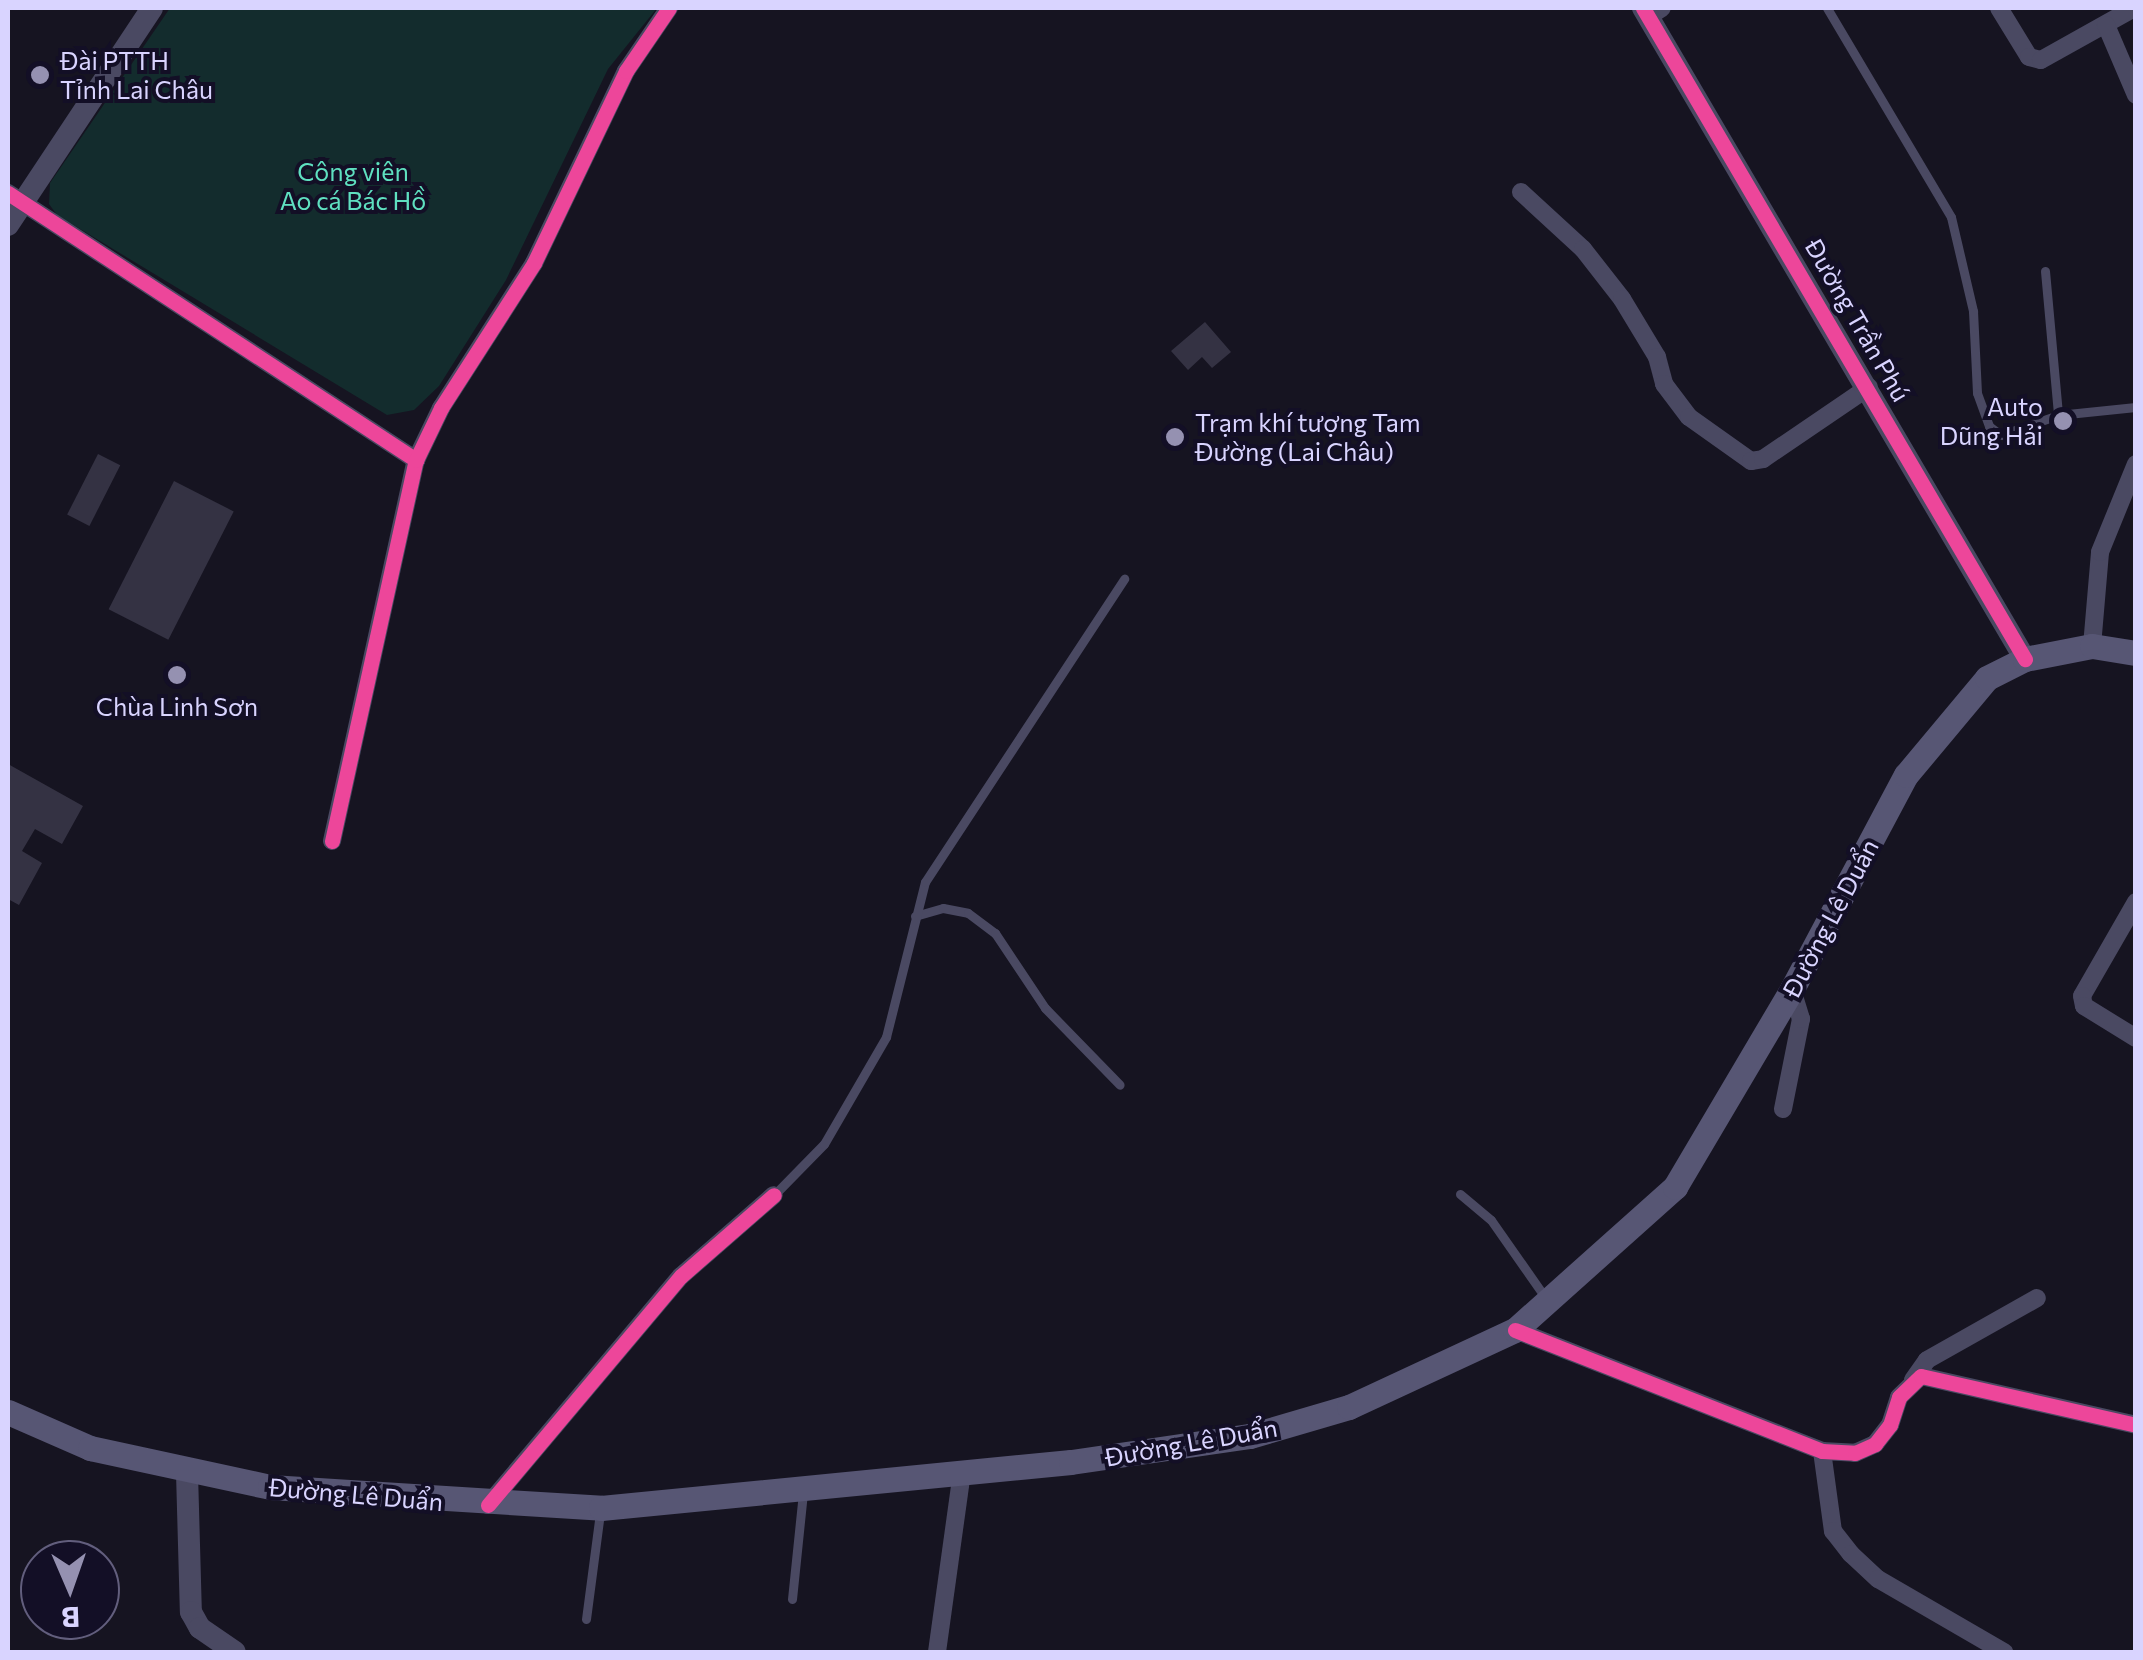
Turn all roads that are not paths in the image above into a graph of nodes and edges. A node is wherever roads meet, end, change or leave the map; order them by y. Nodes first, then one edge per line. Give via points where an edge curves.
1 (152, 8) edge
2 (670, 8) edge
3 (1827, 8) edge
4 (1999, 8) edge
5 (2134, 8) edge
6 (1651, 10) edge
7 (2106, 24) junction
8 (2136, 96) edge
9 (1520, 192) dead end
10 (15, 198) edge
11 (8, 225) edge
12 (2045, 271) dead end
13 (1868, 387) junction
14 (2136, 407) edge
15 (2058, 415) junction
16 (416, 460) junction
17 (2136, 464) edge
18 (1124, 578) dead end
19 (2092, 646) junction
20 (2136, 653) edge
21 (2025, 660) junction
22 (332, 841) dead end
23 (2136, 902) edge
24 (914, 917) junction
25 (1792, 990) junction
26 (2136, 1038) edge
27 (1120, 1085) dead end
28 (1782, 1108) dead end
29 (1460, 1194) dead end
30 (774, 1195) joint
31 (2037, 1298) dead end
32 (1546, 1300) junction
33 (1515, 1330) junction
34 (1913, 1380) junction
35 (8, 1412) edge
36 (2136, 1425) edge
37 (1822, 1451) junction
38 (962, 1471) junction
39 (187, 1473) junction
40 (803, 1489) junction
41 (488, 1505) junction
42 (601, 1508) junction
43 (792, 1599) dead end
44 (586, 1619) dead end
45 (2000, 1650) edge
46 (236, 1652) edge
47 (937, 1652) edge
48 (2014, 1652) edge

1 - 10 street
2 - 16 street via 626,71 534,263 441,408
3 - 15 lane via 1951,217 1973,311 1978,394 1990,426 2000,434
4 - 7 street via 2028,57 2042,60
5 - 7 street
6 - 13 street, Đường Trần Phú
7 - 8 street
9 - 13 street via 1583,249 1622,299 1657,357 1664,384 1690,417 1751,461
10 - 11 street
10 - 16 street
12 - 15 lane
13 - 21 street, Đường Trần Phú
14 - 15 lane
16 - 22 street
17 - 19 street via 2100,552
18 - 24 lane via 1024,736 967,809 925,882
19 - 20 main road
19 - 21 main road, Đường Lê Duẩn
21 - 25 main road, Đường Lê Duẩn via 1987,678 1906,775
23 - 26 street via 2082,996 2084,1006
24 - 27 lane via 942,908 968,913 995,933 1046,1008
24 - 30 lane via 886,1036 824,1144
25 - 28 street via 1800,1019
25 - 32 main road, Đường Lê Duẩn via 1675,1187
29 - 32 lane via 1491,1220
30 - 41 street via 668,1289
31 - 34 street via 1927,1360
32 - 33 main road, Đường Lê Duẩn
33 - 37 street
33 - 38 main road, Đường Lê Duẩn via 1349,1407 1250,1436
34 - 36 street
34 - 37 street via 1875,1444 1855,1453
35 - 39 main road, Đường Lê Duẩn via 90,1448
37 - 45 street via 1834,1531 1850,1554 1878,1578
38 - 40 main road, Đường Lê Duẩn
38 - 47 street
39 - 41 main road, Đường Lê Duẩn via 270,1487
39 - 46 street via 191,1612 200,1628
40 - 42 main road, Đường Lê Duẩn
40 - 43 lane
41 - 42 main road, Đường Lê Duẩn
42 - 44 lane
45 - 48 street

